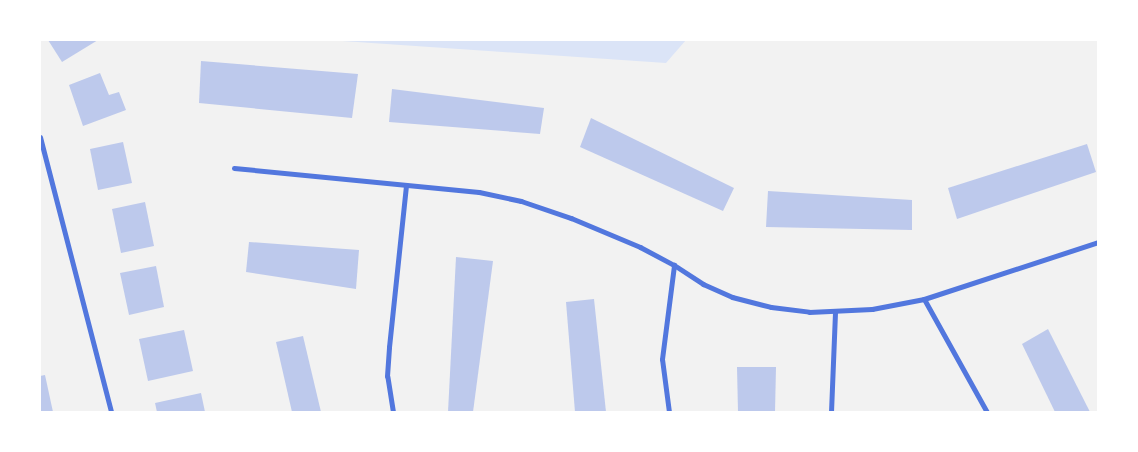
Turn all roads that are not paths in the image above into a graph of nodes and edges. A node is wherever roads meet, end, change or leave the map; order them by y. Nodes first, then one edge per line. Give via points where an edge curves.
1 (40, 137) edge
2 (234, 168) dead end
3 (406, 185) junction
4 (1098, 242) edge
5 (674, 265) junction
6 (924, 299) junction
7 (835, 312) junction
8 (111, 412) edge
9 (393, 412) edge
10 (669, 412) edge
11 (831, 412) edge
12 (987, 412) edge

1 - 8 street
2 - 3 street
3 - 5 street via 480,192 521,201 598,228
3 - 9 street via 387,376
4 - 6 street
5 - 7 street via 703,284 732,297 780,308
5 - 10 street via 662,359
6 - 7 street
6 - 12 street
7 - 11 street

